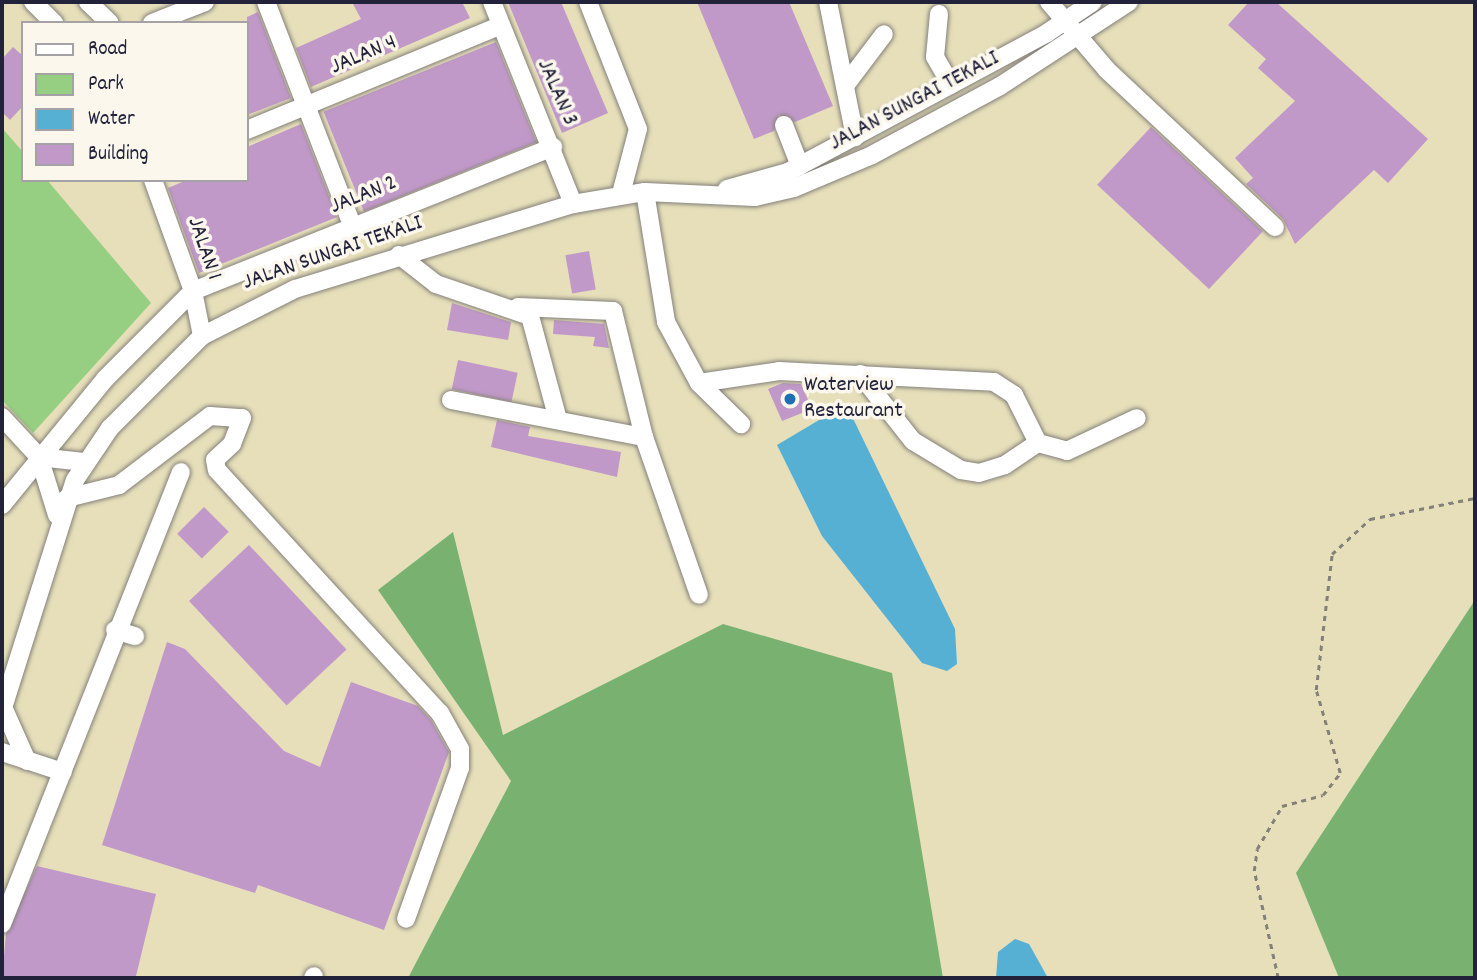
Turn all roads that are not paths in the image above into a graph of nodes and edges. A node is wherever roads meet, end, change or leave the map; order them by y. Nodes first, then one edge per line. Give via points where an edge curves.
1 (33, 2) edge
2 (88, 2) edge
3 (205, 2) edge
4 (266, 2) edge
5 (492, 2) edge
6 (587, 2) edge
7 (828, 2) edge
8 (1049, 2) edge
9 (1093, 2) edge
10 (1129, 2) edge
11 (939, 14) dead end
12 (1066, 20) junction
13 (52, 21) edge
14 (108, 21) edge
15 (157, 21) edge
16 (499, 26) junction
17 (884, 34) dead end
18 (1081, 38) junction
19 (847, 83) junction
20 (951, 85) junction
21 (304, 107) junction
22 (785, 125) dead end
23 (248, 130) edge
24 (855, 137) junction
25 (553, 147) junction
26 (800, 166) junction
27 (154, 182) edge
28 (645, 192) junction
29 (621, 194) junction
30 (706, 194) junction
31 (573, 204) junction
32 (353, 227) junction
33 (1275, 227) dead end
34 (398, 256) junction
35 (193, 291) junction
36 (518, 307) junction
37 (202, 336) junction
38 (860, 374) junction
39 (699, 383) junction
40 (451, 400) dead end
41 (557, 416) junction
42 (2, 417) edge
43 (1136, 418) dead end
44 (741, 424) dead end
45 (645, 437) junction
46 (1038, 443) junction
47 (39, 457) junction
48 (85, 462) junction
49 (181, 472) dead end
50 (67, 498) junction
51 (2, 505) edge
52 (58, 522) junction
53 (699, 595) dead end
54 (115, 630) junction
55 (135, 636) dead end
56 (2, 709) edge
57 (12, 760) edge
58 (63, 772) junction
59 (406, 919) dead end
60 (2, 924) edge

1 - 13 street
2 - 14 street
3 - 15 street
4 - 21 street
5 - 16 street, JALAN 3
6 - 29 street via 638,129
7 - 19 street
8 - 12 street
9 - 12 street, JALAN SUNGAI TEKALI
10 - 18 street, JALAN SUNGAI TEKALI
11 - 20 street via 935,57
12 - 18 street
12 - 20 street, JALAN SUNGAI TEKALI
16 - 21 street, JALAN 4
16 - 25 street, JALAN 3
17 - 19 street
18 - 30 street, JALAN SUNGAI TEKALI via 840,171 755,197
18 - 33 street
19 - 24 street
20 - 24 street, JALAN SUNGAI TEKALI
21 - 23 street, JALAN 4
21 - 32 street
22 - 26 street
24 - 26 street, JALAN SUNGAI TEKALI
25 - 31 street, JALAN 3
25 - 32 street, JALAN 2
26 - 30 street, JALAN SUNGAI TEKALI
27 - 35 street, JALAN 1
28 - 29 street, JALAN SUNGAI TEKALI
28 - 30 street, JALAN SUNGAI TEKALI
28 - 39 street via 664,313
29 - 31 street, JALAN SUNGAI TEKALI
31 - 34 street, JALAN SUNGAI TEKALI
32 - 35 street, JALAN 2
34 - 36 street via 436,284
34 - 37 street, JALAN SUNGAI TEKALI via 262,301
35 - 37 street, JALAN 1
35 - 47 street
36 - 41 street via 536,327
36 - 45 street via 613,311
37 - 48 street, JALAN SUNGAI TEKALI via 110,428
38 - 39 street via 779,371
38 - 46 street via 994,383 1014,395
38 - 46 street via 913,441 961,470 979,473 1005,465
39 - 44 street
40 - 41 street
41 - 45 street
42 - 47 street
43 - 46 street via 1067,451
45 - 53 street
47 - 48 street
47 - 51 street
47 - 52 street via 53,488
48 - 50 street, JALAN SUNGAI TEKALI
49 - 54 street
50 - 52 street, JALAN SUNGAI TEKALI
50 - 59 street via 119,485 210,416 242,418 232,444 215,460 217,470 440,713 460,749 460,768
52 - 56 street, JALAN SUNGAI TEKALI
54 - 55 street
54 - 58 street
56 - 57 street
57 - 58 street
58 - 60 street

